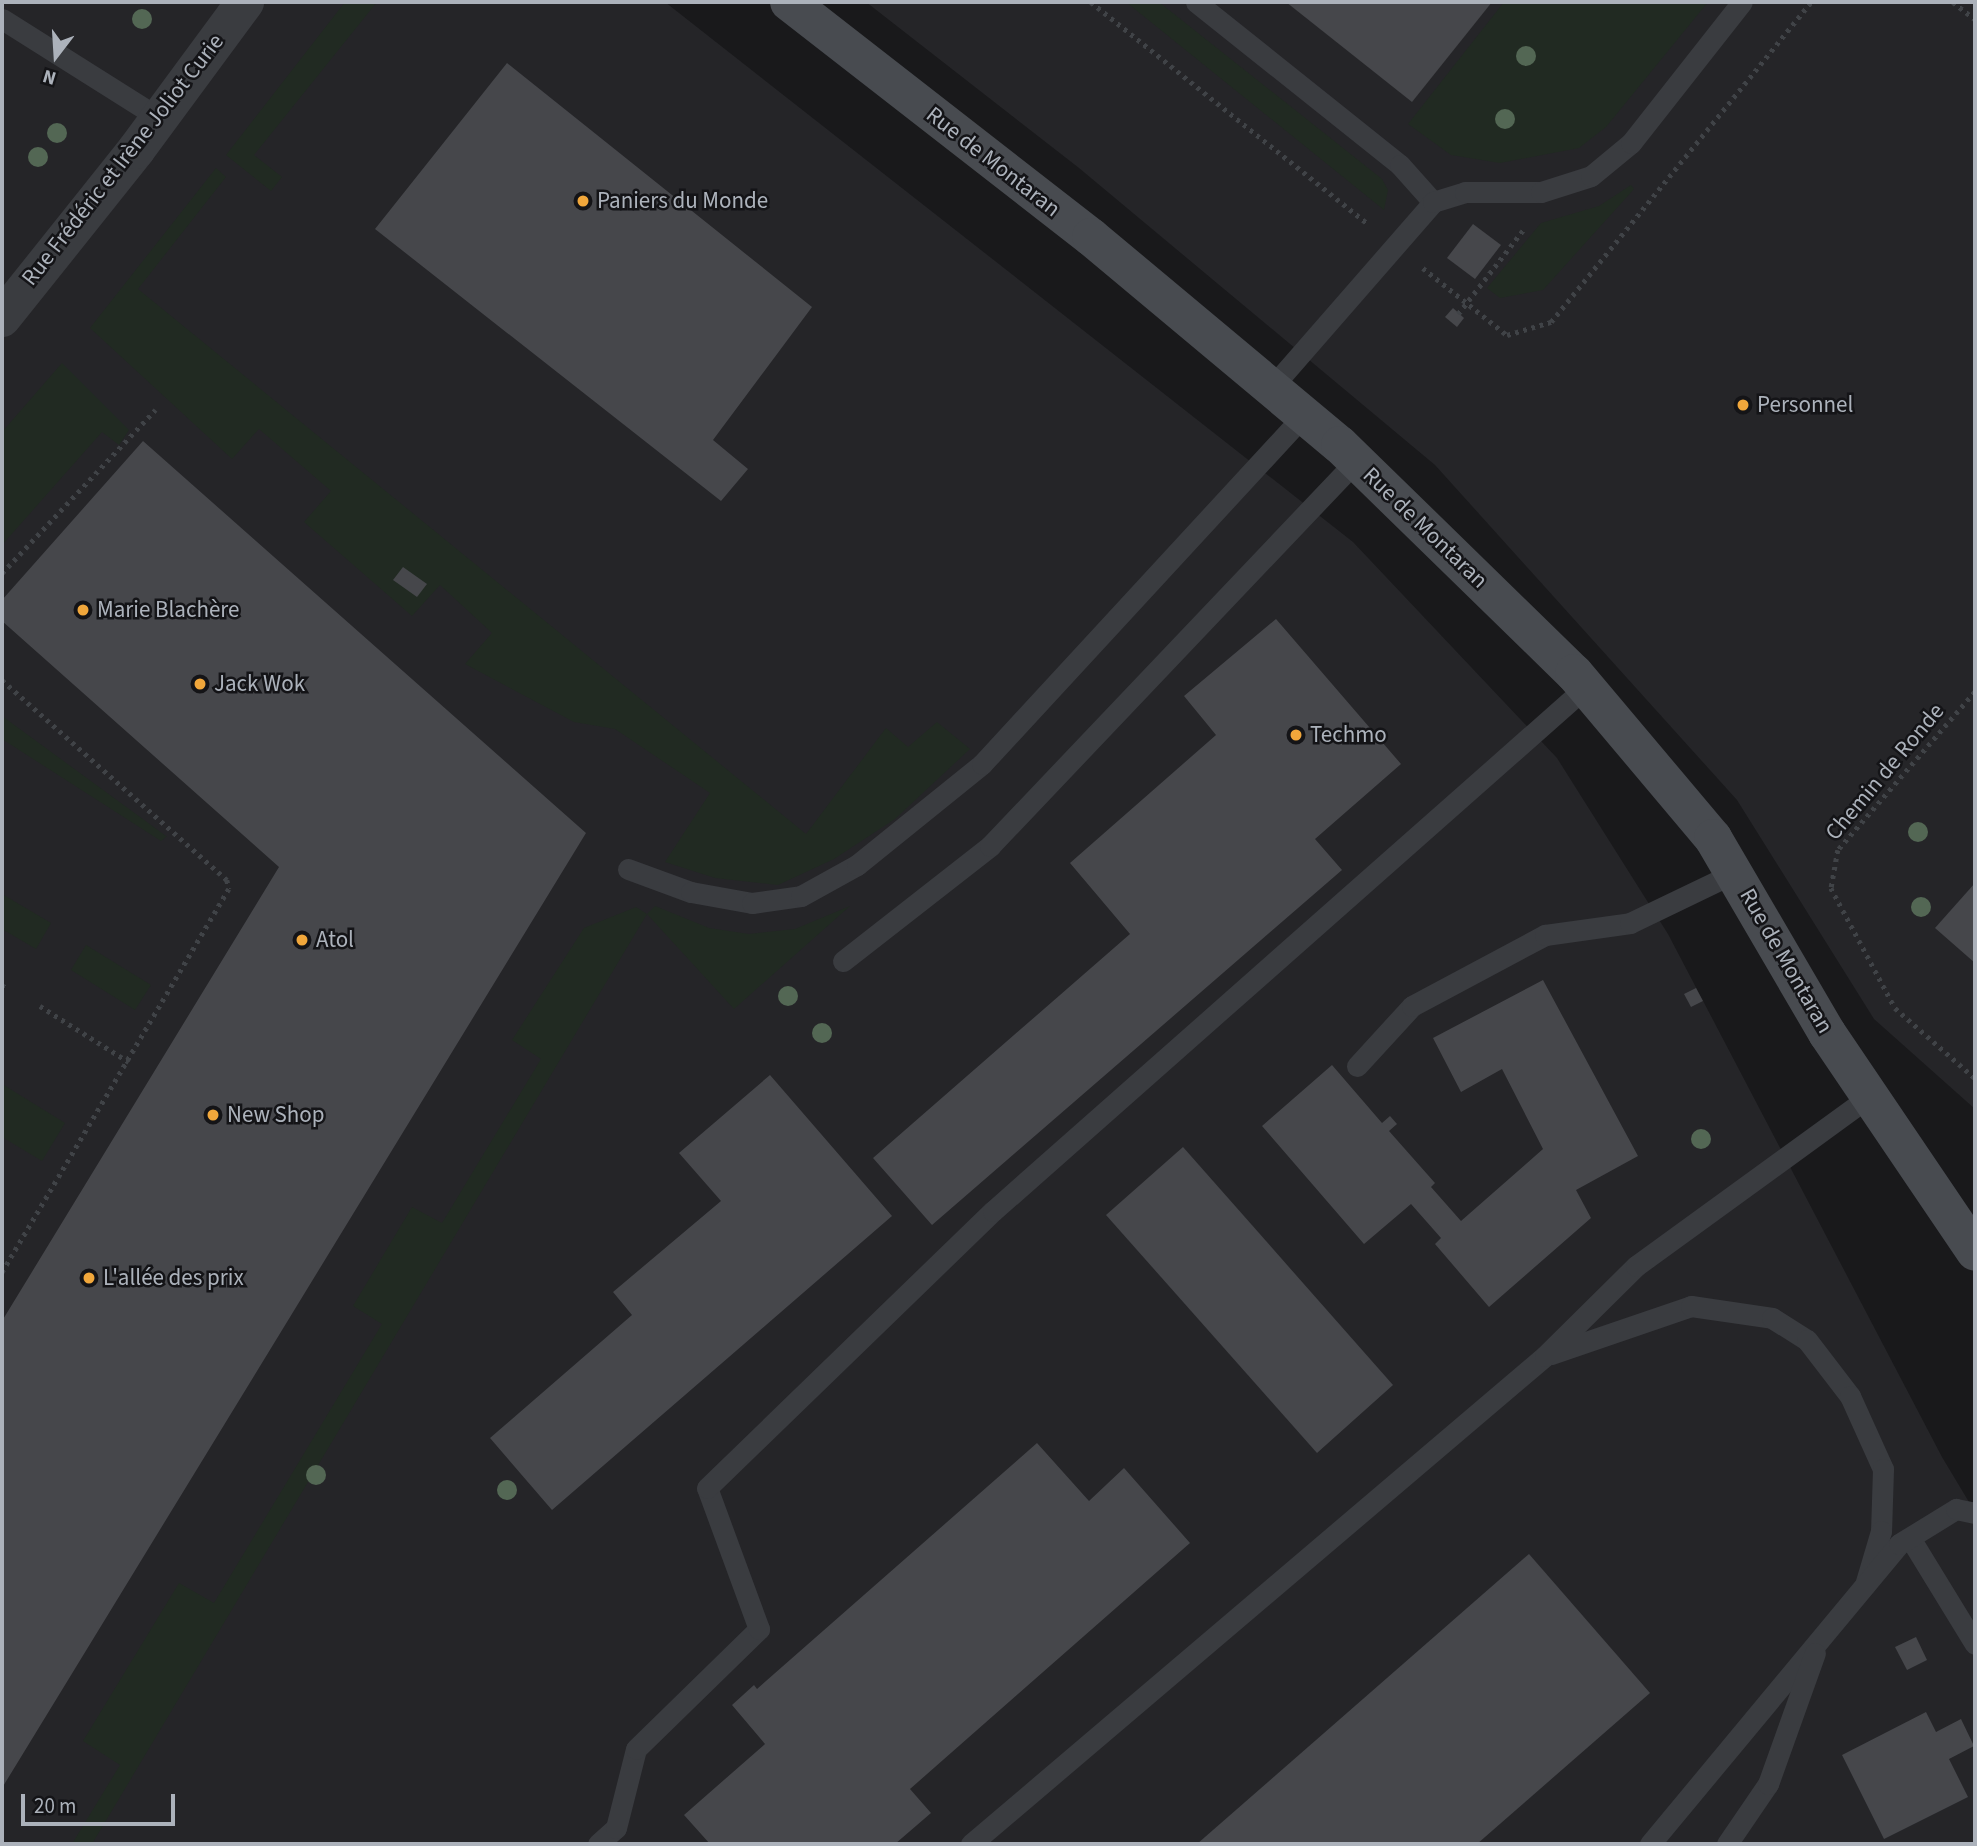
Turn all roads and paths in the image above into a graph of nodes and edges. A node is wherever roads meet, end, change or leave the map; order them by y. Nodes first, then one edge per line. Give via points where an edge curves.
1 (245, 2) edge
2 (789, 2) edge
3 (1196, 2) edge
4 (1742, 2) edge
5 (1953, 2) edge
6 (2, 19) edge
7 (1975, 19) edge
8 (159, 118) junction
9 (1541, 192) junction
10 (1433, 202) junction
11 (1458, 314) dead end
12 (2, 318) edge
13 (1271, 387) junction
14 (155, 410) dead end
15 (1304, 415) junction
16 (1357, 460) junction
17 (2, 573) edge
18 (2, 680) edge
19 (1586, 687) junction
20 (1975, 692) edge
21 (628, 869) dead end
22 (1734, 873) junction
23 (843, 961) dead end
24 (2, 985) edge
25 (8, 989) dead end
26 (40, 1006) dead end
27 (129, 1062) junction
28 (1357, 1066) dead end
29 (1975, 1078) edge
30 (1870, 1096) junction
31 (1928, 1178) junction
32 (1975, 1198) edge
33 (1975, 1252) edge
34 (2, 1273) edge
35 (1545, 1356) junction
36 (1975, 1513) edge
37 (1910, 1538) junction
38 (1865, 1585) junction
39 (1820, 1639) junction
40 (1975, 1644) edge
41 (982, 1840) edge
42 (598, 1844) edge
43 (1650, 1844) edge
44 (1727, 1844) edge

1 - 8 street, Rue Frédéric et Irène Joliot Curie
2 - 13 street, Rue de Montaran via 1091,237
3 - 10 lane via 1400,165
4 - 9 lane via 1631,143 1591,176
5 - 7 path
6 - 8 lane
8 - 12 street, Rue Frédéric et Irène Joliot Curie
9 - 10 lane via 1465,192
9 - 11 path via 1533,216
10 - 13 lane
13 - 15 street, Rue de Montaran
14 - 17 path
15 - 16 street, Rue de Montaran
15 - 21 lane via 982,764 857,865 801,896 752,903 691,892
16 - 19 street, Rue de Montaran
16 - 23 lane via 990,846
18 - 27 path via 227,880 229,889 220,911
19 - 22 street, Rue de Montaran via 1713,838
19 - 42 lane via 993,1211 707,1488 759,1629 636,1749 616,1828
20 - 29 path, Chemin de Ronde via 1838,850 1831,888 1895,1008
22 - 28 lane via 1630,923 1545,936 1412,1006
22 - 30 street, Rue de Montaran via 1827,1033
24 - 25 path
26 - 27 path
27 - 34 path
30 - 31 street, Rue de Montaran
30 - 35 lane via 1636,1266
31 - 32 street
31 - 33 street, Rue de Montaran
35 - 38 lane via 1691,1306 1772,1318 1807,1340 1850,1396 1883,1469 1881,1531
35 - 41 lane
36 - 37 lane via 1956,1509
37 - 38 lane
37 - 40 lane
38 - 39 lane
39 - 43 lane
39 - 44 lane via 1768,1784

